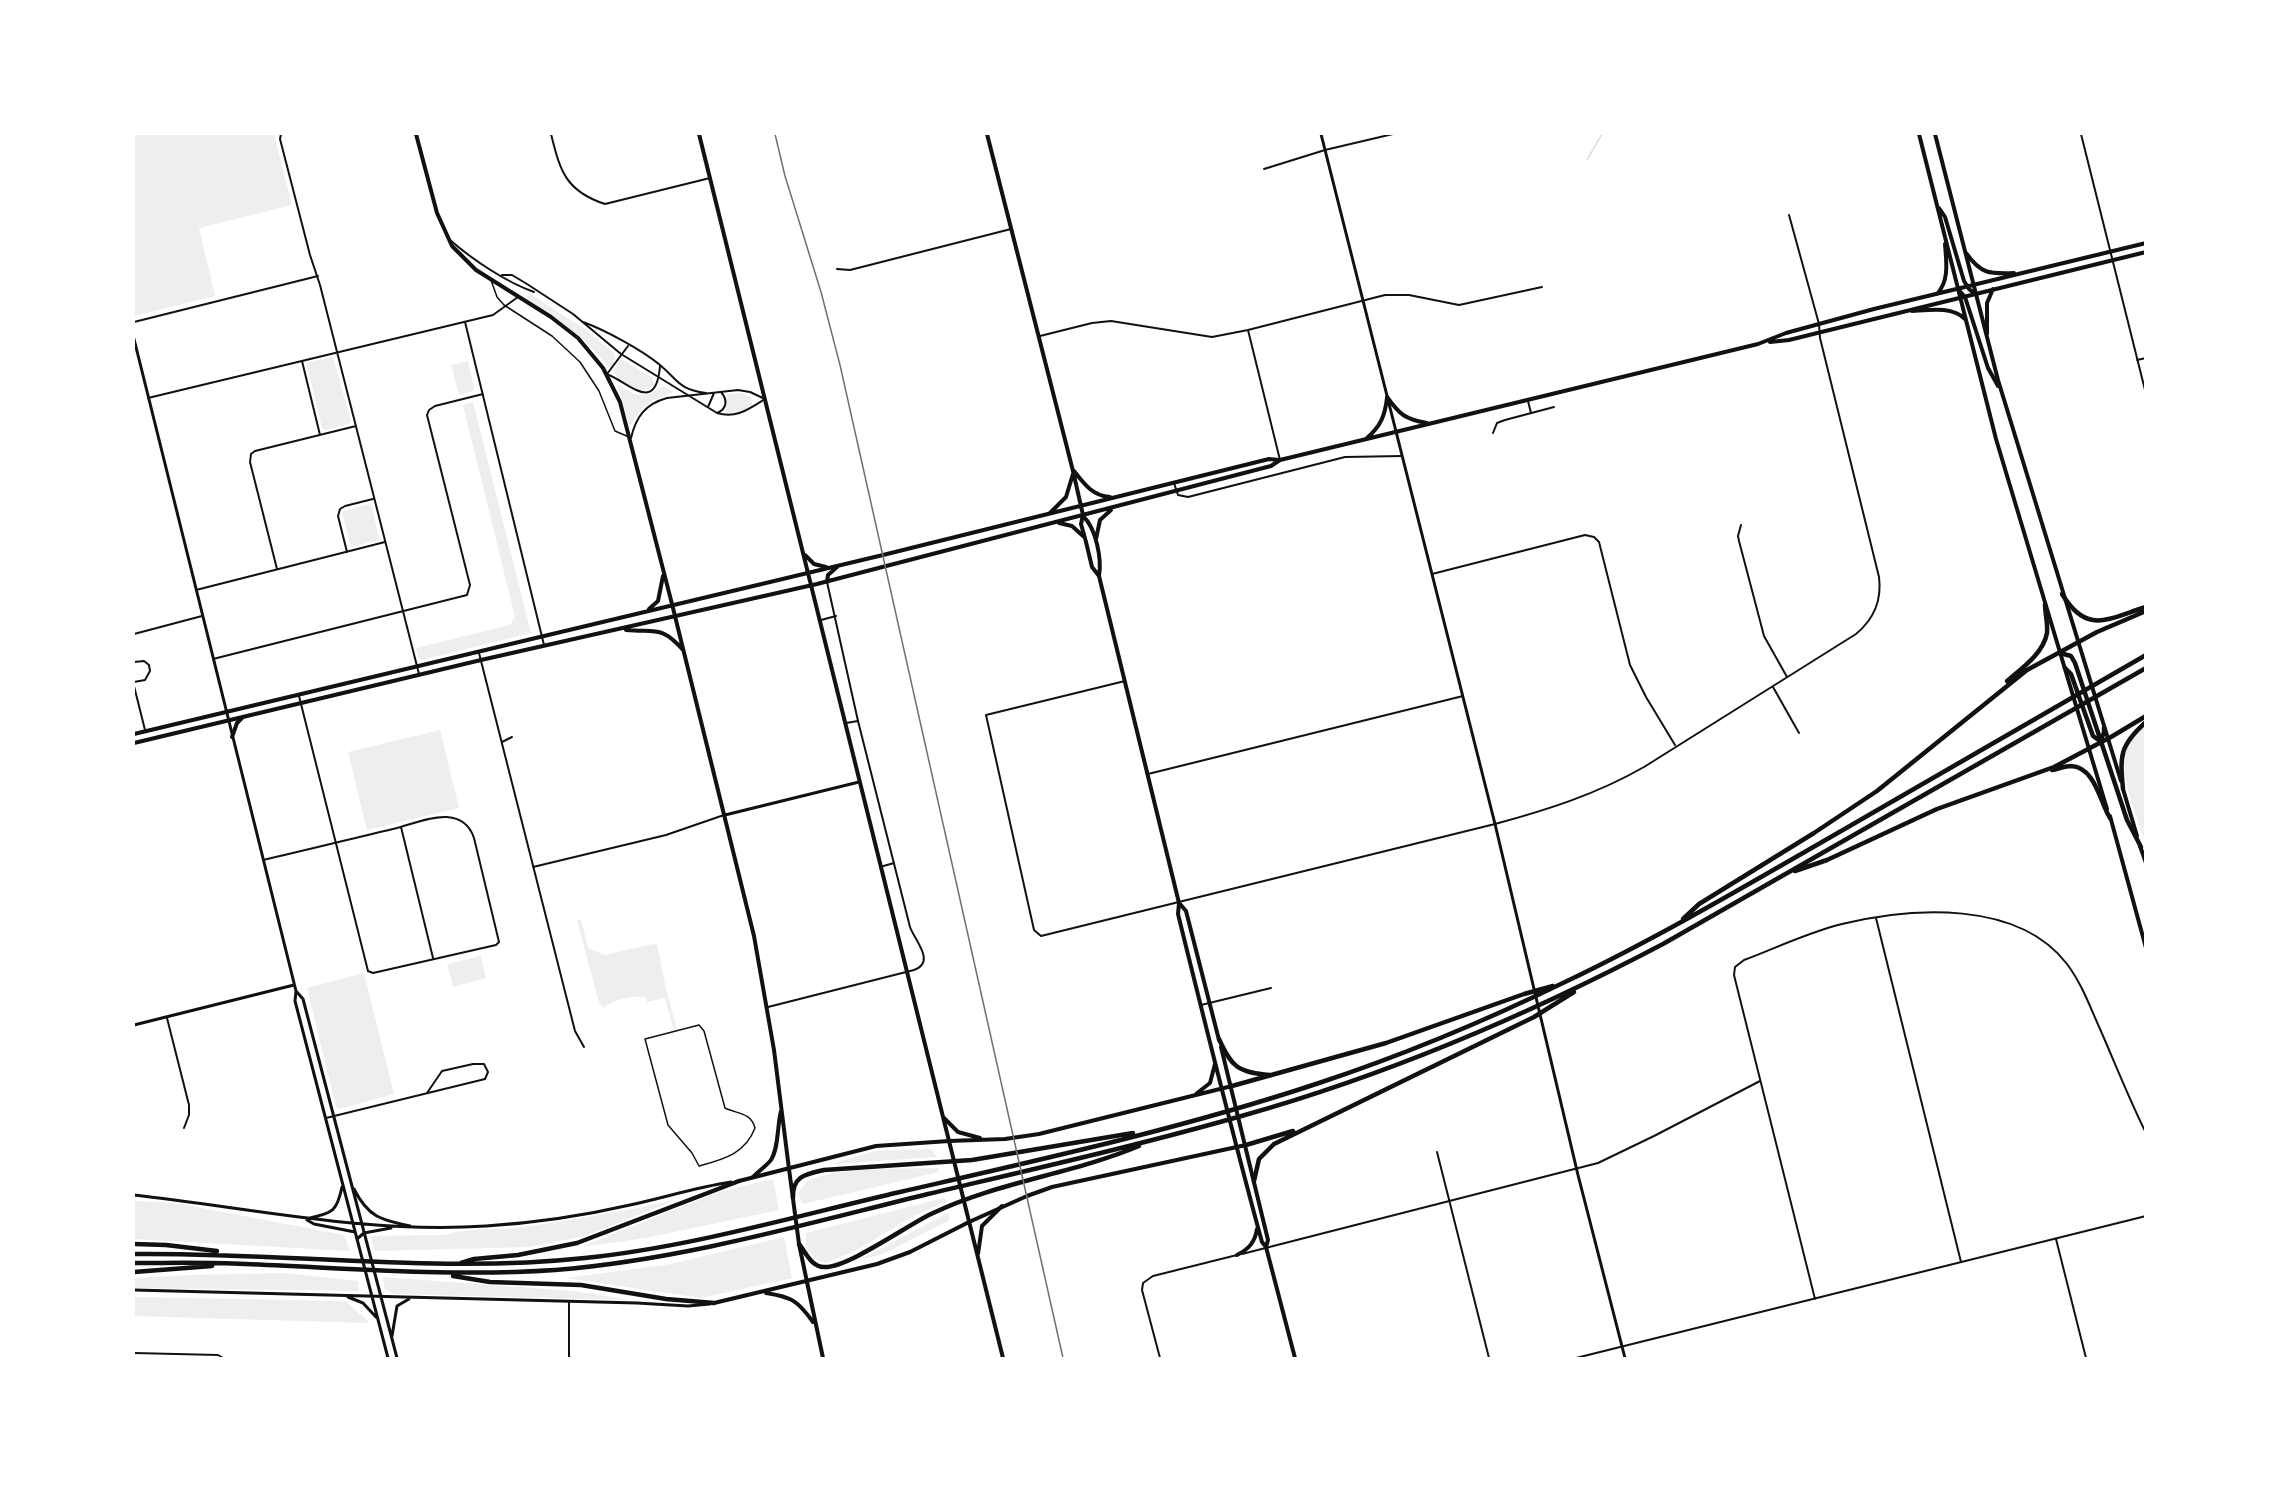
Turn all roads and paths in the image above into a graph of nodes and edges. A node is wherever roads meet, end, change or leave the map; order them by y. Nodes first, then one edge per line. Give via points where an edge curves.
1 (281, 134) edge
2 (416, 134) edge
3 (551, 134) edge
4 (699, 134) edge
5 (987, 134) edge
6 (1321, 134) edge
7 (1393, 134) edge
8 (1919, 134) edge
9 (1935, 134) edge
10 (2081, 134) edge
11 (1325, 150) junction
12 (1264, 169) dead end
13 (710, 178) junction
14 (1937, 205) junction
15 (1789, 215) dead end
16 (1011, 229) junction
17 (1944, 231) junction
18 (446, 236) junction
19 (2145, 243) edge
20 (1964, 250) junction
21 (2110, 251) junction
22 (2145, 252) edge
23 (2112, 261) junction
24 (837, 269) dead end
25 (2024, 272) junction
26 (502, 275) junction
27 (318, 276) junction
28 (491, 280) junction
29 (1973, 285) junction
30 (1967, 286) junction
31 (1542, 287) dead end
32 (1958, 289) junction
33 (1993, 289) junction
34 (537, 292) junction
35 (1937, 294) junction
36 (1975, 294) junction
37 (518, 297) junction
38 (1963, 297) junction
39 (1363, 299) junction
40 (507, 307) junction
41 (1899, 312) junction
42 (580, 321) junction
43 (134, 322) edge
44 (465, 322) junction
45 (1966, 322) junction
46 (1819, 324) junction
47 (1248, 330) junction
48 (1818, 332) junction
49 (1039, 337) junction
50 (134, 339) edge
51 (1987, 340) junction
52 (1766, 342) junction
53 (628, 346) junction
54 (337, 353) junction
55 (621, 354) junction
56 (2145, 358) edge
57 (302, 360) junction
58 (2137, 360) junction
59 (660, 366) junction
60 (607, 374) junction
61 (659, 379) junction
62 (721, 392) junction
63 (709, 393) junction
64 (714, 393) junction
65 (483, 394) junction
66 (686, 394) junction
67 (2145, 394) edge
68 (2002, 395) junction
69 (1387, 397) junction
70 (148, 398) junction
71 (765, 399) junction
72 (1528, 400) junction
73 (1554, 407) dead end
74 (708, 408) junction
75 (717, 413) junction
76 (1531, 413) junction
77 (1431, 423) junction
78 (356, 426) junction
79 (1396, 432) junction
80 (1493, 433) dead end
81 (321, 435) junction
82 (630, 439) junction
83 (1364, 440) junction
84 (1402, 456) junction
85 (1280, 460) junction
86 (1073, 471) junction
87 (1174, 483) junction
88 (1176, 492) junction
89 (1118, 497) junction
90 (373, 499) junction
91 (1081, 506) junction
92 (1114, 508) junction
93 (1048, 514) junction
94 (1083, 515) junction
95 (1055, 523) junction
96 (1741, 525) dead end
97 (385, 542) junction
98 (1086, 542) junction
99 (1095, 542) junction
100 (347, 552) junction
101 (803, 552) junction
102 (840, 565) junction
103 (277, 569) junction
104 (664, 572) junction
105 (808, 573) junction
106 (1432, 574) junction
107 (1100, 576) junction
108 (827, 582) junction
109 (812, 585) junction
110 (196, 590) junction
111 (2062, 594) junction
112 (672, 604) junction
113 (2045, 604) junction
114 (2145, 609) edge
115 (402, 612) junction
116 (640, 612) junction
117 (202, 616) junction
118 (836, 616) junction
119 (675, 617) junction
120 (821, 620) junction
121 (622, 629) junction
122 (134, 634) edge
123 (542, 635) junction
124 (2077, 642) junction
125 (544, 646) junction
126 (478, 650) junction
127 (683, 650) junction
128 (2060, 653) junction
129 (2145, 655) edge
130 (213, 659) junction
131 (481, 660) junction
132 (134, 662) edge
133 (417, 665) junction
134 (2065, 668) joint
135 (2145, 668) edge
136 (419, 675) junction
137 (1787, 678) junction
138 (1125, 681) junction
139 (134, 684) edge
140 (1773, 687) junction
141 (298, 693) junction
142 (1463, 696) junction
143 (300, 702) junction
144 (226, 711) junction
145 (246, 715) junction
146 (2145, 716) edge
147 (1966, 719) junction
148 (228, 720) junction
149 (858, 721) junction
150 (2145, 722) edge
151 (846, 723) junction
152 (2088, 723) junction
153 (2104, 728) junction
154 (145, 731) junction
155 (1799, 733) dead end
156 (134, 734) edge
157 (232, 737) junction
158 (512, 737) dead end
159 (2108, 738) junction
160 (2100, 741) junction
161 (502, 742) junction
162 (134, 743) edge
163 (1676, 746) junction
164 (2090, 748) junction
165 (1148, 774) junction
166 (2038, 774) junction
167 (859, 782) junction
168 (2123, 789) junction
169 (725, 815) junction
170 (2110, 818) junction
171 (1495, 824) junction
172 (401, 827) junction
173 (335, 843) junction
174 (2141, 847) junction
175 (263, 860) junction
176 (894, 863) junction
177 (2145, 863) edge
178 (533, 867) junction
179 (880, 867) junction
180 (1783, 876) junction
181 (1179, 903) junction
182 (1876, 918) junction
183 (1677, 925) junction
184 (2145, 948) edge
185 (433, 959) junction
186 (907, 972) junction
187 (1590, 981) junction
188 (1561, 984) junction
189 (294, 985) junction
190 (1270, 988) dead end
191 (296, 991) junction
192 (1209, 1003) junction
193 (1200, 1005) junction
194 (768, 1007) junction
195 (167, 1017) junction
196 (134, 1025) edge
197 (1219, 1039) junction
198 (584, 1047) dead end
199 (1215, 1060) junction
200 (1273, 1076) junction
201 (1760, 1081) junction
202 (1232, 1086) junction
203 (1222, 1089) junction
204 (659, 1092) joint
205 (427, 1093) junction
206 (1193, 1096) junction
207 (782, 1108) junction
208 (334, 1116) junction
209 (942, 1116) junction
210 (326, 1118) junction
211 (1323, 1119) junction
212 (184, 1128) dead end
213 (1150, 1131) junction
214 (2145, 1133) edge
215 (1005, 1139) junction
216 (1153, 1140) junction
217 (949, 1141) junction
218 (1246, 1145) junction
219 (1237, 1148) junction
220 (1437, 1152) dead end
221 (789, 1169) junction
222 (1577, 1169) junction
223 (753, 1177) junction
224 (739, 1181) junction
225 (1254, 1181) junction
226 (351, 1182) junction
227 (342, 1183) junction
228 (134, 1195) edge
229 (793, 1198) junction
230 (1448, 1201) junction
231 (1002, 1206) junction
232 (2145, 1216) edge
233 (305, 1219) junction
234 (969, 1222) junction
235 (353, 1223) junction
236 (362, 1225) junction
237 (1257, 1225) junction
238 (395, 1227) junction
239 (419, 1228) junction
240 (355, 1232) junction
241 (364, 1233) junction
242 (2056, 1239) junction
243 (357, 1240) junction
244 (134, 1244) edge
245 (799, 1244) junction
246 (1266, 1248) junction
247 (134, 1254) edge
248 (240, 1255) junction
249 (1237, 1255) junction
250 (977, 1257) junction
251 (1961, 1262) junction
252 (134, 1263) edge
253 (241, 1263) junction
254 (455, 1265) junction
255 (134, 1272) edge
256 (433, 1273) junction
257 (806, 1281) junction
258 (134, 1290) edge
259 (762, 1293) junction
260 (346, 1296) junction
261 (372, 1296) junction
262 (381, 1296) junction
263 (412, 1298) junction
264 (1815, 1299) junction
265 (569, 1302) junction
266 (714, 1303) junction
267 (378, 1319) junction
268 (815, 1326) junction
269 (392, 1337) junction
270 (1622, 1347) junction
271 (134, 1353) edge
272 (223, 1358) edge
273 (388, 1359) edge
274 (397, 1359) edge
275 (569, 1359) edge
276 (823, 1359) edge
277 (1003, 1359) edge
278 (1160, 1359) edge
279 (1294, 1359) edge
280 (1489, 1359) edge
281 (1576, 1359) edge
282 (1625, 1359) edge
283 (2086, 1359) edge

1 - 27 street
2 - 18 main road
3 - 13 street via 558,165 567,180 597,201 610,204
4 - 13 main road
5 - 16 main road
6 - 11 street
7 - 11 street
8 - 14 main road
9 - 20 main road
10 - 21 street
11 - 12 street
11 - 39 street
13 - 71 main road
14 - 17 main road
14 - 30 main road via 1945,217
15 - 46 street
16 - 24 street via 850,270
16 - 49 main road
17 - 32 main road
17 - 35 main road via 1946,272
18 - 26 street via 468,256
18 - 28 main road via 463,259
19 - 21 main road
20 - 25 main road via 1983,271
20 - 29 main road
21 - 23 street
21 - 25 main road
22 - 23 main road
23 - 33 main road
23 - 58 street
25 - 29 main road
26 - 34 street via 513,284
26 - 34 street via 512,275
27 - 43 street
27 - 54 street
28 - 37 main road
28 - 40 lane via 497,297
29 - 30 main road
29 - 36 main road
30 - 32 main road
30 - 36 main road
31 - 39 street via 1459,304 1396,293
32 - 35 main road
32 - 38 main road
33 - 36 main road
33 - 51 main road via 1988,303
34 - 42 street
35 - 46 main road
36 - 38 main road
36 - 51 main road
37 - 40 street
37 - 60 main road via 571,332
38 - 41 main road
38 - 45 main road
38 - 68 main road via 1988,368
39 - 47 street
39 - 69 street
40 - 44 street
40 - 82 lane via 552,336 573,355 595,383 615,431
41 - 45 main road via 1951,311
41 - 48 main road
42 - 53 street
42 - 55 street
44 - 54 street
44 - 65 street
45 - 113 main road
46 - 48 street
46 - 52 main road
47 - 49 street via 1204,336 1102,321
47 - 85 street
48 - 52 main road
48 - 137 street via 1880,590 1875,611 1865,626
49 - 86 main road
50 - 70 street
51 - 68 main road
52 - 72 main road
53 - 55 street
53 - 59 street
54 - 57 street
54 - 78 street
55 - 60 street
55 - 61 street
56 - 58 street
57 - 70 street
57 - 81 street
58 - 67 street
59 - 61 street
59 - 63 street via 684,387
60 - 61 street via 643,392 654,389
60 - 82 main road
61 - 66 street
62 - 64 street
62 - 71 street via 742,390
62 - 75 street via 726,404
63 - 64 street
63 - 66 street
64 - 74 street
65 - 115 street via 435,406 429,410 428,418 469,593 463,598
65 - 123 street
66 - 74 street
66 - 82 street via 661,399 646,408
68 - 111 main road
69 - 77 main road via 1404,416
69 - 79 street
69 - 83 main road via 1382,422
70 - 110 street
71 - 75 street via 737,414
71 - 101 main road
72 - 76 street
72 - 77 main road
73 - 76 street
74 - 75 street
76 - 80 street via 1497,423
77 - 79 main road
78 - 81 street
78 - 90 street
79 - 83 main road
79 - 84 street
81 - 103 street via 255,451 250,456
82 - 104 main road
83 - 85 main road
84 - 88 street via 1345,457 1188,497
84 - 106 street
85 - 87 main road via 1269,459
85 - 88 main road via 1271,466
86 - 89 main road via 1098,495
86 - 91 main road
86 - 93 main road via 1066,497
87 - 88 street
87 - 89 main road
88 - 92 main road
89 - 91 main road
90 - 97 street
90 - 100 street via 339,511
91 - 93 main road
91 - 94 main road
92 - 94 main road
92 - 99 main road via 1100,520
93 - 102 main road
94 - 95 main road
94 - 98 main road
94 - 99 main road via 1089,521
95 - 98 main road via 1076,528
95 - 108 main road
96 - 137 street via 1739,542 1764,636
97 - 100 street
97 - 115 street
98 - 107 main road via 1092,567
99 - 107 main road
100 - 103 street
101 - 102 main road via 816,565
101 - 105 main road
102 - 105 main road
102 - 108 main road via 830,573
103 - 110 street
104 - 112 main road
104 - 116 main road via 658,601
105 - 109 main road
105 - 112 main road
106 - 142 street
106 - 163 street via 1585,535 1594,537 1599,542 1633,672
107 - 138 main road
108 - 109 main road
108 - 118 street
109 - 119 main road
109 - 120 main road
110 - 117 street
111 - 114 highway via 2074,612 2089,620
111 - 124 main road
112 - 116 main road
112 - 119 main road
113 - 128 main road
113 - 147 highway via 2046,633 2040,650
114 - 124 highway
115 - 130 street
115 - 133 street
116 - 123 main road
117 - 122 street
117 - 130 street
118 - 120 street
118 - 149 street
119 - 121 main road
119 - 127 main road
120 - 151 main road
121 - 125 main road
121 - 127 main road via 664,633
123 - 125 street
123 - 126 main road
124 - 128 highway
124 - 153 main road
125 - 131 main road
126 - 131 street
126 - 133 main road
127 - 169 main road
128 - 134 main road
128 - 147 highway via 2018,677
128 - 152 highway via 2072,656
129 - 183 highway
130 - 144 street
131 - 136 main road
131 - 161 street
132 - 139 street via 144,661 150,671 145,680
133 - 136 street
133 - 141 main road
134 - 152 highway
135 - 180 highway
136 - 143 main road
137 - 140 street
138 - 165 main road
138 - 181 street via 987,715 1034,930 1044,936
139 - 154 street
140 - 155 street
140 - 163 street
141 - 143 street
141 - 144 main road
142 - 165 street
142 - 171 street
143 - 145 main road
143 - 173 street
144 - 148 street
144 - 154 main road
145 - 148 main road
145 - 157 main road via 237,723
146 - 159 highway
147 - 183 highway via 1877,790 1700,904
148 - 157 street
148 - 162 main road
149 - 151 street
149 - 176 street
150 - 168 highway via 2123,749
151 - 167 main road
152 - 160 highway via 2093,736
152 - 164 main road
153 - 159 main road
153 - 160 highway
154 - 156 main road
157 - 175 street
158 - 161 street
159 - 160 highway
159 - 168 main road
160 - 164 highway
160 - 174 highway via 2127,820
161 - 178 street
163 - 171 street via 1588,794
164 - 166 highway
164 - 170 main road
165 - 181 main road
166 - 170 highway via 2068,766 2082,770 2093,782
166 - 180 highway via 1937,809
167 - 169 street
167 - 179 main road
168 - 174 main road
169 - 178 street via 669,834
169 - 194 main road
170 - 184 main road
171 - 181 street
171 - 222 street
172 - 173 street
172 - 185 street
172 - 185 street via 446,817 467,825 474,838 499,938 499,943
173 - 175 street
173 - 185 street via 368,971
174 - 177 main road
175 - 189 street
176 - 179 street
176 - 186 street via 910,927 924,957 918,969
178 - 198 street via 575,1031
179 - 186 main road
180 - 187 highway
181 - 192 main road via 1186,911
181 - 193 main road via 1178,914
182 - 201 street via 1832,927 1744,960 1735,967
182 - 214 street via 1912,913 1983,916 2028,930 2050,946 2067,963 2082,988
182 - 251 street
183 - 188 highway
186 - 194 street
186 - 209 main road
187 - 211 highway via 1540,1014
187 - 216 highway via 1505,1021 1377,1072 1247,1115
188 - 200 highway
188 - 213 highway via 1346,1074
189 - 191 street
189 - 195 street
190 - 192 street
191 - 208 street via 303,999
191 - 210 street via 295,1001
192 - 193 street
192 - 197 main road
193 - 199 main road
194 - 207 main road
195 - 196 street
195 - 212 street via 189,1105
197 - 200 highway via 1238,1068
197 - 202 main road
199 - 203 main road
199 - 206 main road via 1210,1083
200 - 202 highway
201 - 222 street via 1617,1155
201 - 264 street
202 - 203 main road
202 - 218 main road
203 - 206 main road
203 - 219 main road
204 - 204 lane via 645,1039 699,1024 725,1108 752,1120 754,1132 733,1156 699,1166 668,1125
205 - 205 street via 485,1079 488,1072 484,1064 442,1071
205 - 208 street
206 - 215 main road
207 - 221 main road
207 - 223 main road via 772,1157
208 - 210 street
208 - 226 street
209 - 215 main road via 962,1133
209 - 217 main road
210 - 227 street
211 - 218 highway
211 - 225 highway via 1268,1149 1257,1163
213 - 229 highway via 972,1160 824,1170 798,1180
213 - 254 highway via 705,1238 556,1261
215 - 217 main road
216 - 245 highway via 1112,1157 952,1205 832,1266 816,1265
216 - 256 highway via 684,1252 511,1273
217 - 221 main road via 876,1146
217 - 234 main road
218 - 219 main road
218 - 225 main road
219 - 231 main road via 1082,1180
219 - 237 main road
220 - 230 street
221 - 223 main road
221 - 229 main road
222 - 230 street
222 - 270 street
223 - 224 main road
224 - 239 street via 561,1218
224 - 254 highway via 577,1243 518,1255 474,1258
225 - 246 main road via 1268,1240
226 - 236 street
226 - 239 street via 368,1211 383,1220
227 - 233 street via 334,1210
227 - 235 street
228 - 233 street
229 - 245 main road
230 - 246 street
230 - 280 street
231 - 234 main road
231 - 250 main road via 982,1226
232 - 242 street
233 - 235 street
233 - 240 street
234 - 250 main road
234 - 257 main road via 899,1256
235 - 236 street
235 - 240 street
236 - 238 street
236 - 240 street
236 - 241 street
237 - 246 main road
237 - 249 main road via 1252,1243
238 - 239 street
238 - 241 street
240 - 243 street
241 - 243 street
241 - 262 street
242 - 251 street
242 - 283 street
243 - 261 street
244 - 248 highway
245 - 257 main road
246 - 249 street
246 - 279 main road
247 - 248 highway
248 - 254 highway
249 - 278 street via 1144,1281 1142,1290
250 - 277 main road
251 - 264 street
252 - 253 highway
253 - 255 highway
253 - 256 highway
256 - 266 highway via 490,1282 581,1285
257 - 259 main road
257 - 268 main road
258 - 260 street
259 - 266 main road
259 - 268 main road via 792,1299
260 - 261 street
260 - 267 street via 363,1303
261 - 262 street
261 - 267 street
262 - 263 street
262 - 269 street
263 - 265 street
263 - 269 street via 397,1306
264 - 270 street
265 - 266 street via 698,1306
265 - 275 street
267 - 273 street
268 - 276 main road
269 - 274 street
270 - 281 street
270 - 282 street
271 - 272 street

